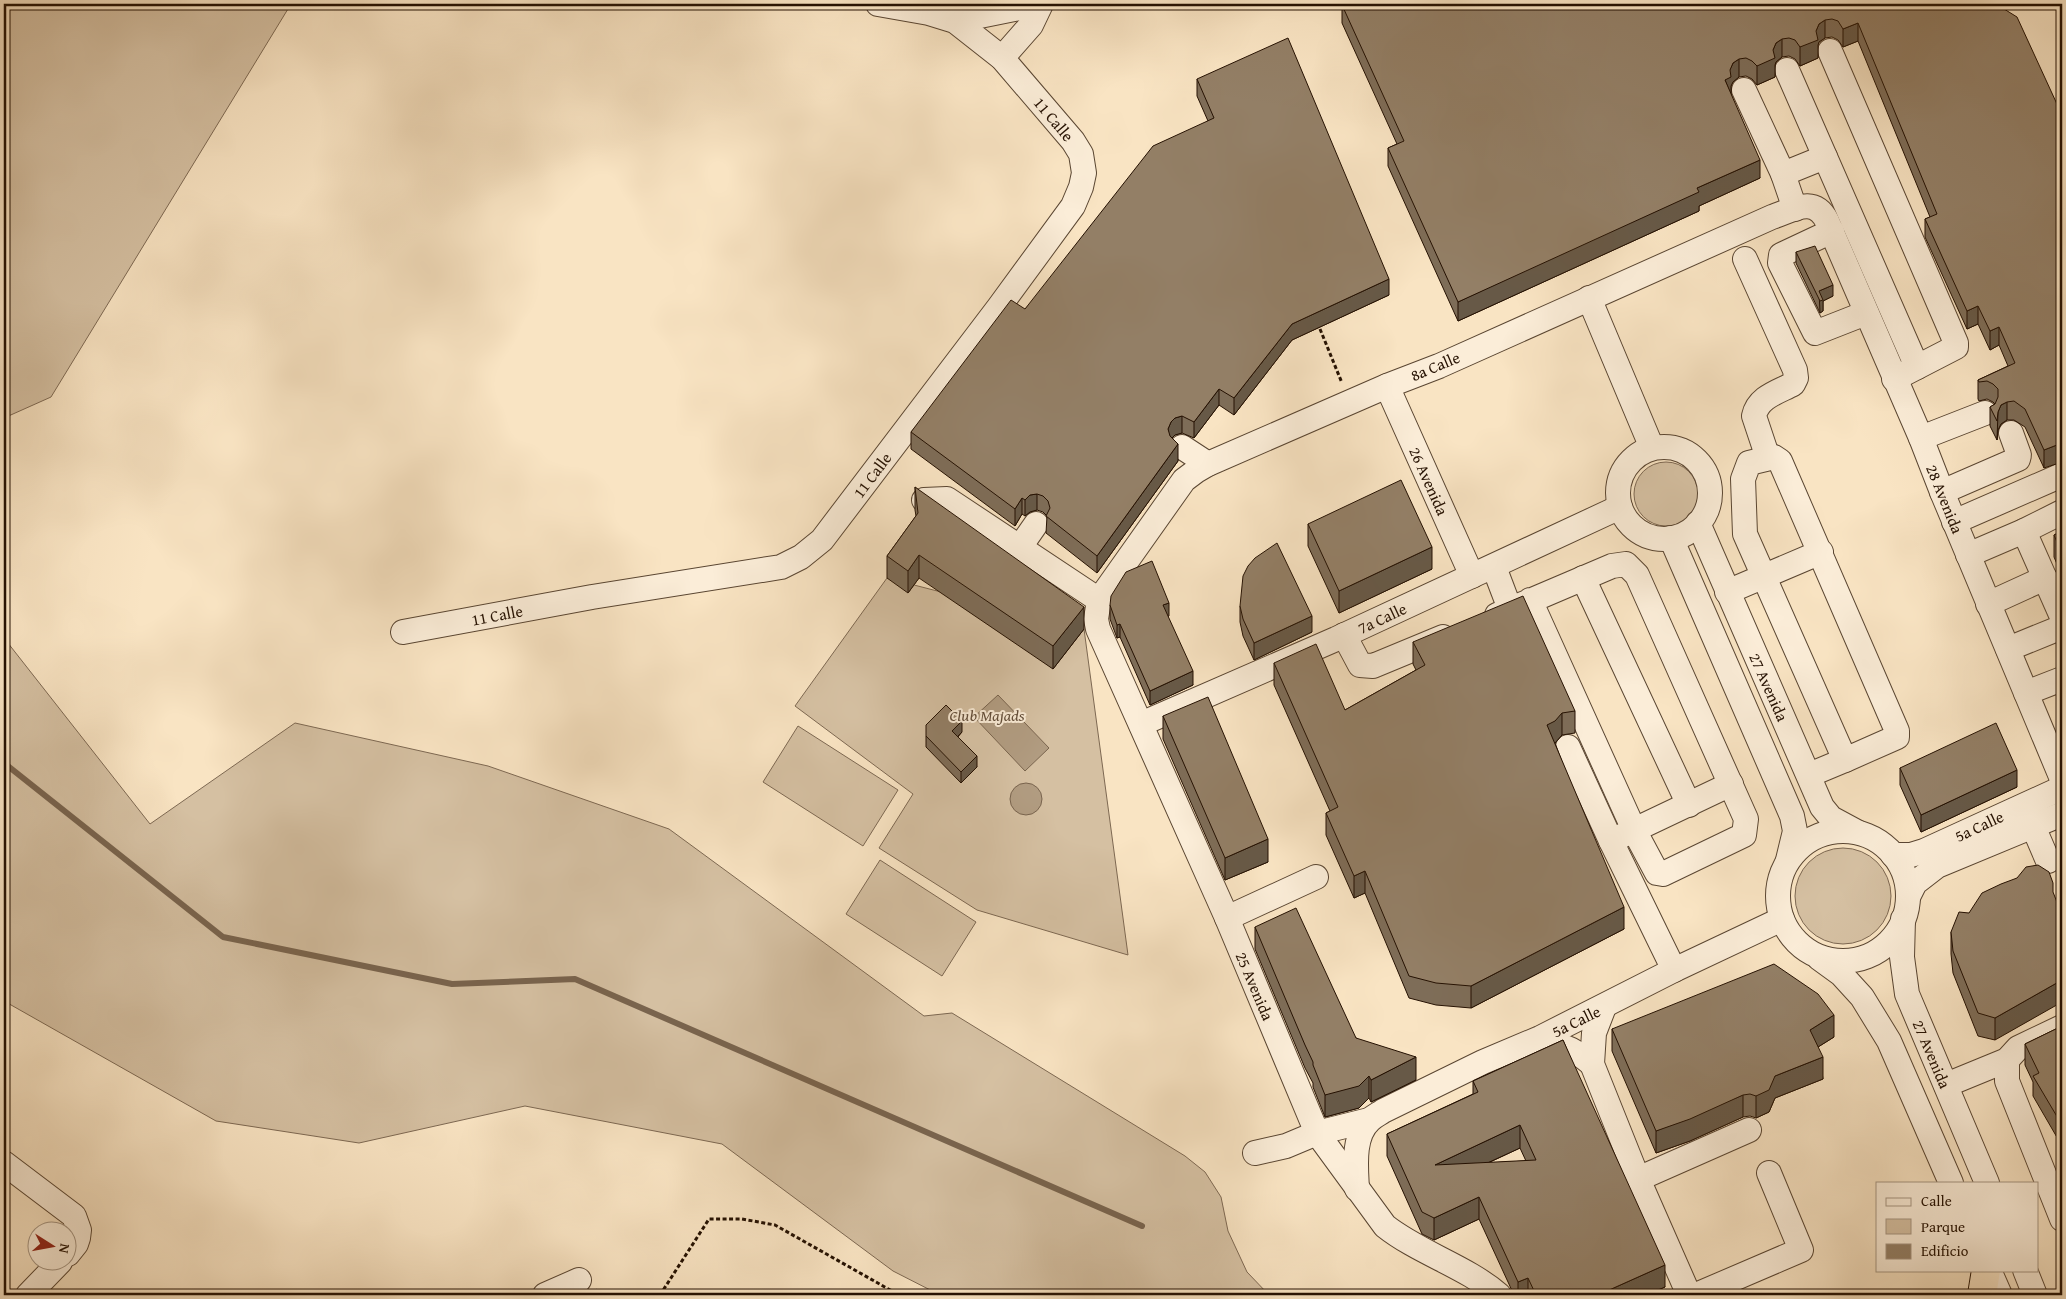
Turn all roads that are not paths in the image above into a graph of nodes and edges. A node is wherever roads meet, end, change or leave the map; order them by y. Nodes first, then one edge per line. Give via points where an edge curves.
1 (878, 4) edge
2 (1040, 4) edge
3 (956, 21) junction
4 (1830, 51) dead end
5 (1002, 58) junction
6 (1787, 70) dead end
7 (1744, 90) dead end
8 (1825, 157) junction
9 (1784, 174) junction
10 (1795, 209) junction
11 (1830, 226) junction
12 (1745, 259) dead end
13 (1584, 300) junction
14 (1866, 313) junction
15 (1918, 367) junction
16 (1894, 379) junction
17 (1387, 386) junction
18 (1984, 413) dead end
19 (2011, 434) dead end
20 (1921, 438) junction
21 (1182, 447) dead end
22 (1648, 450) junction
23 (1768, 458) junction
24 (1208, 464) junction
25 (2062, 475) edge
26 (1942, 492) junction
27 (924, 500) edge
28 (1620, 507) junction
29 (2062, 512) edge
30 (1954, 522) junction
31 (1698, 523) junction
32 (1036, 524) dead end
33 (2024, 531) junction
34 (1671, 538) junction
35 (1020, 547) junction
36 (1821, 552) junction
37 (1968, 555) junction
38 (1494, 566) junction
39 (1472, 576) junction
40 (1583, 578) junction
41 (1764, 578) junction
42 (2046, 578) junction
43 (1727, 592) junction
44 (1520, 604) junction
45 (1988, 604) junction
46 (1098, 605) junction
47 (2062, 617) edge
48 (2062, 627) edge
49 (404, 632) dead end
50 (1344, 635) junction
51 (2008, 648) junction
52 (2062, 679) edge
53 (2026, 693) junction
54 (1141, 724) junction
55 (2055, 739) edge
56 (1568, 747) dead end
57 (1845, 760) junction
58 (1809, 775) junction
59 (2062, 779) edge
60 (1730, 784) junction
61 (2062, 788) edge
62 (1689, 805) junction
63 (2062, 814) edge
64 (2033, 826) junction
65 (1634, 830) junction
66 (1861, 833) junction
67 (1611, 841) junction
68 (1893, 855) junction
69 (2048, 860) dead end
70 (1787, 861) junction
71 (1316, 877) dead end
72 (1905, 908) junction
73 (1227, 918) junction
74 (1782, 919) junction
75 (1813, 954) junction
76 (1674, 970) junction
77 (1604, 1007) junction
78 (2062, 1028) edge
79 (1516, 1048) junction
80 (2007, 1060) junction
81 (1592, 1064) junction
82 (1946, 1085) junction
83 (1369, 1120) junction
84 (1749, 1130) dead end
85 (1317, 1133) junction
86 (1254, 1153) dead end
87 (4, 1162) edge
88 (1769, 1173) dead end
89 (1638, 1179) junction
90 (1951, 1182) edge
91 (1988, 1182) edge
92 (1357, 1189) junction
93 (2062, 1219) edge
94 (76, 1222) edge
95 (50, 1272) edge
96 (1988, 1272) edge
97 (1989, 1272) edge
98 (2026, 1272) edge
99 (579, 1280) dead end
100 (28, 1295) edge
101 (545, 1295) edge
102 (1499, 1295) edge
103 (1689, 1295) edge
104 (1696, 1295) edge
105 (1982, 1295) edge
106 (2000, 1295) edge
107 (2036, 1295) edge

1 - 3 street, 11 Calle
2 - 3 street, 11 Calle
2 - 5 street, 11 Calle via 1030,25
3 - 5 street, 11 Calle
4 - 15 street via 1955,338 1956,347
5 - 49 street, 11 Calle via 1078,147 1084,164 1078,196 999,307 817,546 801,557 771,569 592,597
6 - 8 street
7 - 9 street
8 - 9 street
8 - 15 street
9 - 10 street
10 - 11 street, 8a Calle via 1815,206
10 - 13 street, 8a Calle
11 - 14 street, 28 Avenida
11 - 14 street via 1781,255 1780,263 1815,333
12 - 23 street via 1796,378 1793,384 1759,401 1755,409 1754,416
13 - 17 street, 8a Calle
13 - 22 street
14 - 16 street, 28 Avenida
15 - 16 street
16 - 20 street, 28 Avenida
17 - 24 street, 8a Calle
17 - 39 street, 26 Avenida
18 - 20 street
19 - 26 street via 2018,459
20 - 26 street, 28 Avenida
21 - 24 street
22 - 28 street via 1631,461 1622,474 1618,490
22 - 31 street via 1679,449 1694,459 1705,473 1709,500
23 - 36 street via 1780,461
23 - 41 street via 1749,463 1743,479 1745,534
24 - 46 street, 8a Calle via 1184,480
25 - 30 street
26 - 30 street, 28 Avenida
27 - 35 street via 947,499
28 - 34 street via 1629,523 1644,534
28 - 38 street, 7a Calle
29 - 33 street
30 - 37 street, 28 Avenida
31 - 34 street via 1689,531
31 - 43 street, 27 Avenida
32 - 35 street
33 - 37 street
33 - 42 street
34 - 70 street, 27 Avenida via 1792,816 1795,831
35 - 46 street
36 - 41 street
36 - 57 street via 1897,731 1897,737
37 - 45 street, 28 Avenida
38 - 39 street, 7a Calle
38 - 44 street
39 - 50 street, 7a Calle
40 - 44 street
40 - 60 street via 1626,564 1637,575
40 - 62 street
41 - 43 street
41 - 57 street
42 - 45 street
42 - 47 street
43 - 58 street, 27 Avenida
44 - 50 street via 1373,666 1360,665
44 - 65 street
45 - 51 street, 28 Avenida
46 - 54 street, 25 Avenida via 1098,629
48 - 51 street
50 - 54 street, 7a Calle
51 - 53 street, 28 Avenida
52 - 53 street
53 - 55 street, 28 Avenida
54 - 73 street, 25 Avenida
55 - 59 street, 28 Avenida
56 - 67 street
57 - 58 street
58 - 66 street, 27 Avenida via 1822,807 1831,818
60 - 62 street
60 - 65 street via 1746,819 1744,835 1663,874 1657,873
61 - 68 street, 5a Calle via 1924,851
62 - 65 street
63 - 64 street, 5a Calle
64 - 69 street
64 - 72 street, 5a Calle via 1938,866 1915,883
65 - 67 street
66 - 68 street
66 - 70 street via 1824,834 1801,846
67 - 76 street
68 - 72 street via 1905,878
70 - 74 street via 1779,884
71 - 73 street
72 - 75 street via 1890,941 1866,957 1835,961
72 - 82 street, 27 Avenida via 1902,957 1907,994
73 - 85 street, 25 Avenida
74 - 75 street via 1792,937
74 - 76 street, 5a Calle
75 - 90 street, 27 Avenida via 1841,974 1862,997 1889,1041
76 - 77 street, 5a Calle
77 - 79 street, 5a Calle
77 - 81 street via 1594,1033
78 - 80 street via 2018,1048
79 - 81 street via 1559,1044 1574,1049
79 - 83 street, 5a Calle
80 - 82 street
80 - 93 street via 2007,1082
81 - 89 street
82 - 91 street, 27 Avenida
83 - 85 street, 5a Calle
83 - 92 street via 1361,1134 1356,1157
84 - 89 street
85 - 86 street, 5a Calle via 1286,1146
85 - 92 street, 25 Avenida
87 - 94 street via 74,1216
88 - 104 street via 1801,1250
89 - 103 street
92 - 102 street, 25 Avenida via 1384,1226 1399,1238
95 - 100 street
96 - 105 highway
97 - 106 street
98 - 107 street
99 - 101 street

